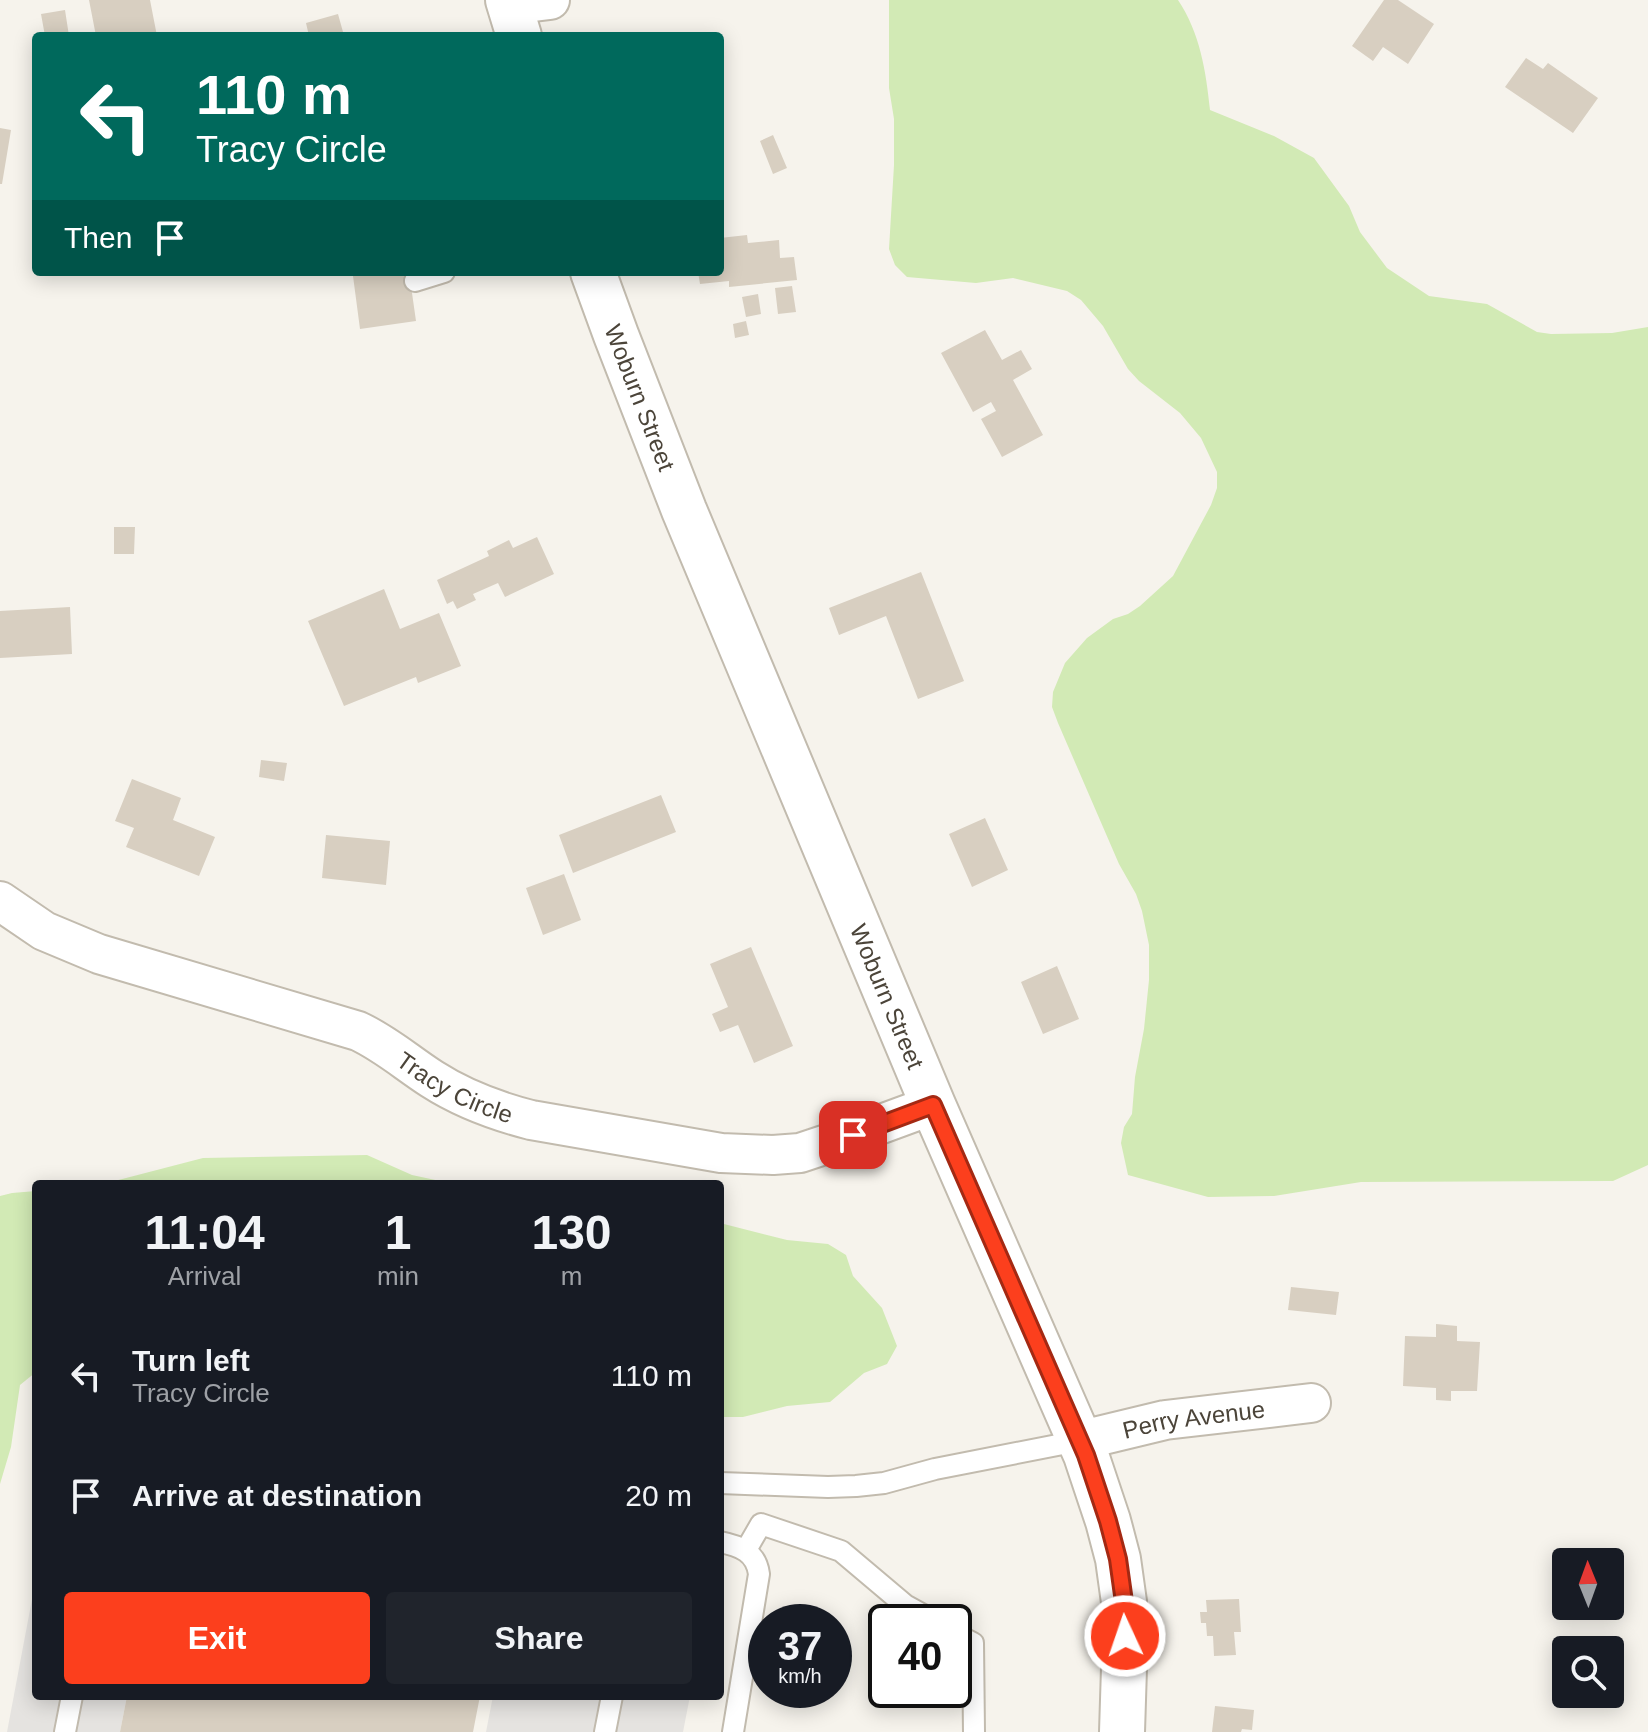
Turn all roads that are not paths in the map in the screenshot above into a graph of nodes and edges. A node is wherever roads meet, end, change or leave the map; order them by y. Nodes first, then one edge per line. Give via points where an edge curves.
1 (431, 276) edge
2 (594, 276) edge
3 (415, 281) dead end
4 (0, 901) edge
5 (933, 1105) junction
6 (1311, 1403) dead end
7 (1078, 1441) junction
8 (724, 1483) edge
9 (724, 1543) edge
10 (746, 1550) junction
11 (904, 1604) edge
12 (972, 1642) edge
13 (71, 1700) edge
14 (611, 1700) edge
15 (65, 1732) edge
16 (605, 1732) edge
17 (733, 1732) edge
18 (974, 1732) edge
19 (1122, 1732) edge

1 - 3 lane
2 - 5 street, Woburn Street via 671,477
4 - 5 street, Tracy Circle via 44,931 99,954 358,1031 456,1093 531,1120 721,1153 773,1155 814,1149
5 - 7 street, Woburn Street
6 - 7 street, Perry Avenue via 1165,1420
7 - 8 lane via 870,1484
7 - 19 street, Woburn Street via 1118,1559 1125,1636
9 - 10 lane
10 - 11 lane via 761,1524 841,1551
10 - 17 lane via 756,1561 759,1582
12 - 18 lane
13 - 15 lane
14 - 16 lane

